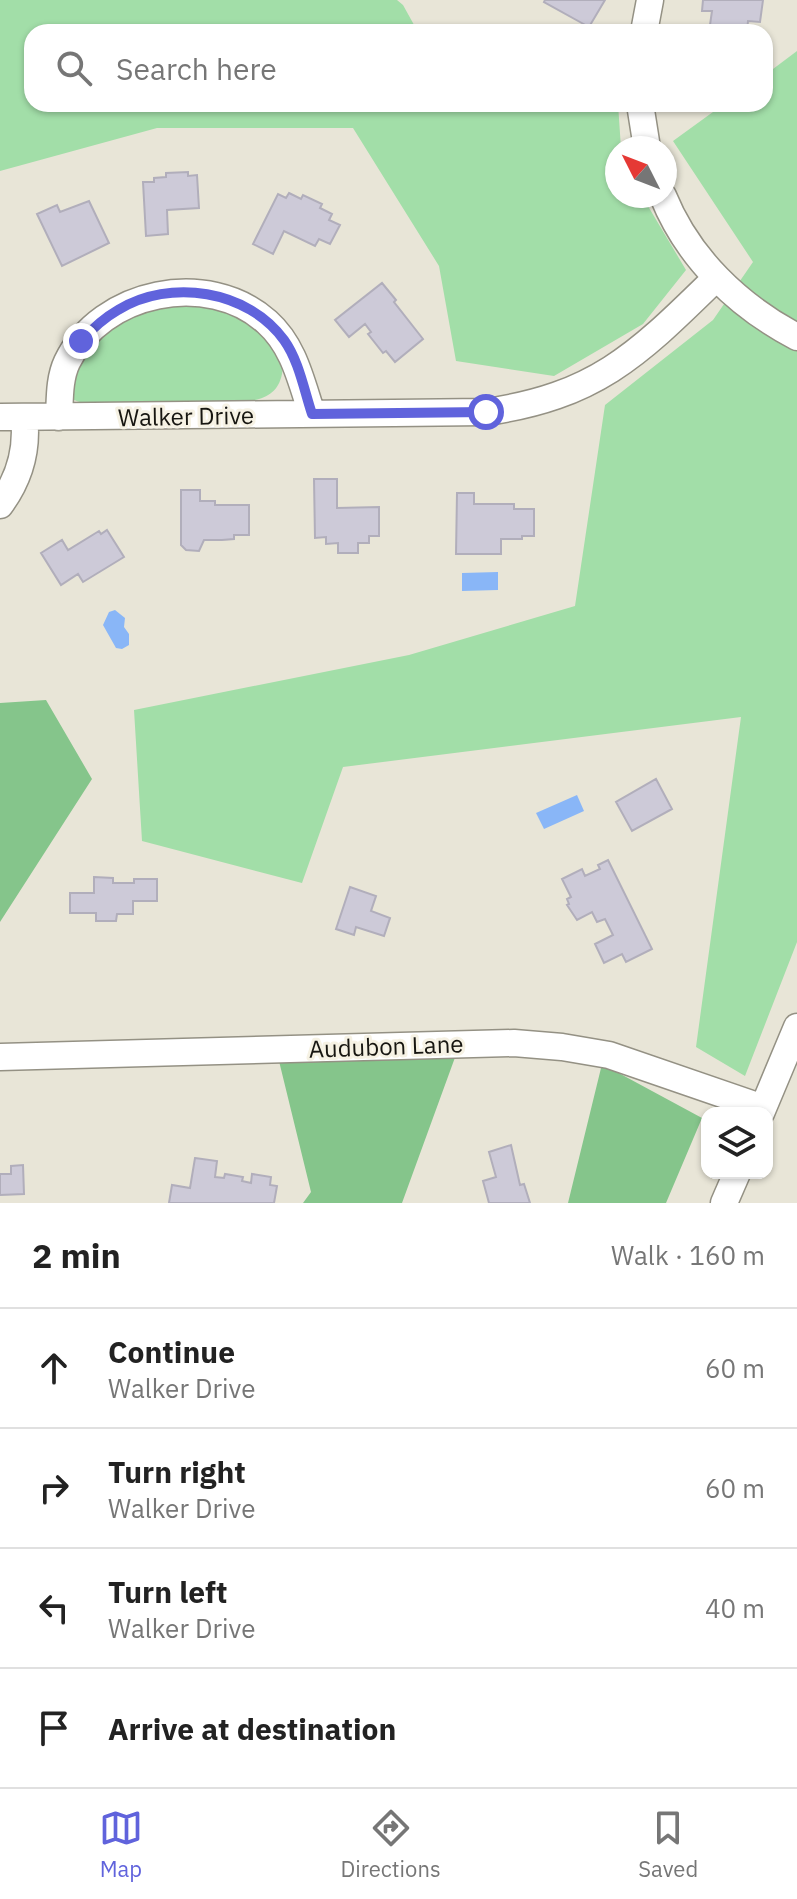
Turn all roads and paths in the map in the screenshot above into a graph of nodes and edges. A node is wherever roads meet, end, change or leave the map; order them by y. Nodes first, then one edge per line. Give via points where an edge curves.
1 (650, 0) edge
2 (646, 24) edge
3 (641, 112) edge
4 (645, 136) edge
5 (669, 208) edge
6 (716, 278) junction
7 (797, 337) edge
8 (312, 414) junction
9 (12, 417) edge
10 (59, 417) junction
11 (0, 505) edge
12 (797, 1027) edge
13 (0, 1057) edge
14 (754, 1107) edge
15 (763, 1107) edge
16 (734, 1179) edge
17 (724, 1203) edge

1 - 2 street
3 - 4 street
5 - 6 street
6 - 7 street via 761,316
6 - 8 street, Walker Drive via 628,360 558,396 486,412
8 - 10 street, Walker Drive
8 - 10 street via 294,358 267,322 225,298 170,293 120,309 81,341 62,378
9 - 10 street, Walker Drive
9 - 11 street, Walker Drive via 26,434 21,466
12 - 15 street
13 - 14 street, Audubon Lane via 514,1043 609,1055
16 - 17 street

